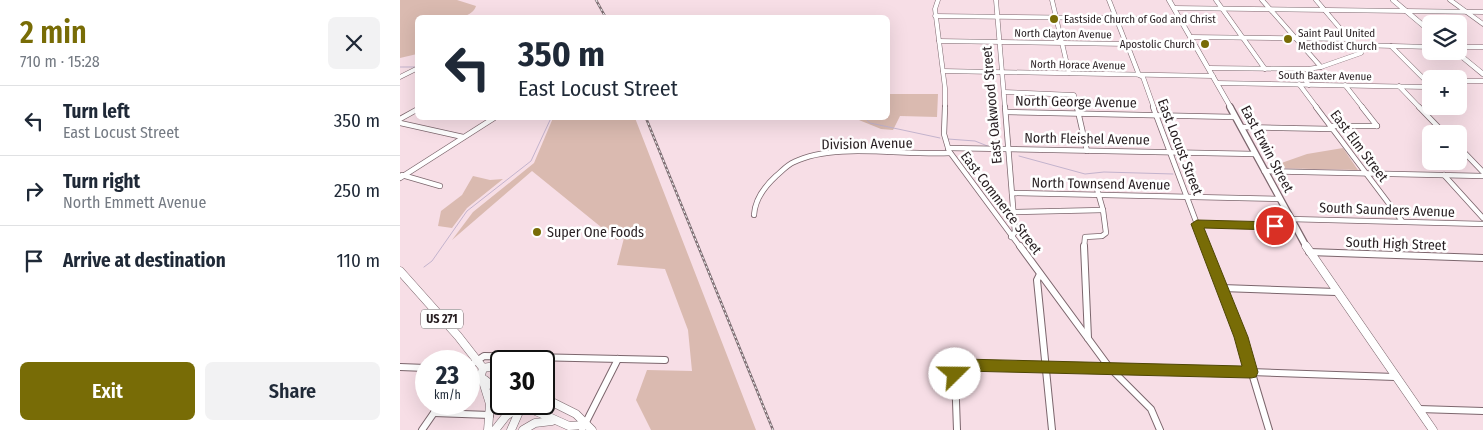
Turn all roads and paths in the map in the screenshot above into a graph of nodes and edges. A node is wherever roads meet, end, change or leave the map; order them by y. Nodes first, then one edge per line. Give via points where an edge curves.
1 (938, 0) edge
2 (996, 0) edge
3 (1052, 0) edge
4 (1109, 0) edge
5 (1169, 0) edge
6 (1216, 0) edge
7 (1262, 0) edge
8 (1316, 0) edge
9 (1393, 0) edge
10 (1450, 0) edge
11 (1174, 8) junction
12 (1222, 8) junction
13 (1270, 9) junction
14 (1323, 10) junction
15 (1406, 11) junction
16 (1466, 12) junction
17 (1483, 12) edge
18 (935, 16) junction
19 (997, 17) junction
20 (1057, 17) junction
21 (1117, 18) junction
22 (1180, 20) junction
23 (1422, 24) edge
24 (1483, 24) edge
25 (1191, 37) junction
26 (1243, 37) junction
27 (1294, 38) junction
28 (1349, 39) junction
29 (938, 41) junction
30 (999, 42) junction
31 (1062, 43) junction
32 (1126, 43) junction
33 (1356, 45) junction
34 (1391, 46) junction
35 (1422, 47) edge
36 (1467, 47) edge
37 (1483, 47) edge
38 (1466, 60) edge
39 (1321, 67) junction
40 (1209, 68) junction
41 (1265, 69) junction
42 (415, 70) edge
43 (1297, 70) junction
44 (943, 71) junction
45 (1002, 72) junction
46 (1069, 73) junction
47 (1483, 74) edge
48 (1139, 75) junction
49 (1213, 76) junction
50 (1422, 76) edge
51 (400, 77) edge
52 (1467, 80) edge
53 (1483, 81) edge
54 (1217, 83) junction
55 (1299, 84) junction
56 (1309, 84) junction
57 (1345, 85) junction
58 (1422, 85) edge
59 (1399, 86) junction
60 (1004, 92) junction
61 (415, 111) edge
62 (1006, 112) junction
63 (1079, 113) junction
64 (1155, 115) junction
65 (1235, 117) junction
66 (491, 120) edge
67 (400, 121) edge
68 (1436, 125) edge
69 (1241, 127) junction
70 (1331, 128) junction
71 (463, 137) junction
72 (1009, 149) junction
73 (949, 151) junction
74 (1087, 151) junction
75 (1169, 153) junction
76 (1255, 154) junction
77 (1467, 155) edge
78 (1264, 171) junction
79 (1483, 172) edge
80 (1366, 173) junction
81 (1444, 175) junction
82 (401, 176) edge
83 (1483, 176) edge
84 (1095, 182) dead end
85 (440, 186) dead end
86 (1012, 193) junction
87 (1099, 195) junction
88 (1187, 197) junction
89 (1280, 199) junction
90 (1103, 210) junction
91 (1013, 212) junction
92 (754, 215) dead end
93 (1290, 218) junction
94 (1483, 218) edge
95 (1402, 221) junction
96 (1197, 224) junction
97 (1483, 224) edge
98 (1295, 227) junction
99 (1011, 238) junction
100 (1309, 252) junction
101 (1483, 258) edge
102 (401, 274) edge
103 (1040, 274) junction
104 (1222, 288) junction
105 (1336, 292) junction
106 (1088, 339) junction
107 (468, 350) edge
108 (480, 358) edge
109 (618, 359) junction
110 (665, 360) dead end
111 (480, 364) edge
112 (400, 367) edge
113 (490, 367) edge
114 (1045, 367) junction
115 (1109, 367) junction
116 (415, 368) edge
117 (483, 368) junction
118 (1251, 372) junction
119 (1395, 376) junction
120 (484, 379) junction
121 (490, 384) edge
122 (490, 404) edge
123 (555, 404) edge
124 (1418, 409) junction
125 (1483, 411) edge
126 (433, 415) edge
127 (480, 415) edge
128 (490, 415) joint
129 (507, 415) edge
130 (518, 415) edge
131 (545, 415) edge
132 (560, 422) junction
133 (586, 428) edge
134 (422, 430) edge
135 (488, 430) edge
136 (495, 430) edge
137 (512, 430) edge
138 (523, 430) edge
139 (956, 430) edge
140 (1052, 430) edge
141 (1160, 430) edge
142 (1269, 430) edge
143 (1433, 430) edge

1 - 18 street, East Commerce Street
2 - 19 street, East Oakwood Street
3 - 20 street
4 - 21 street, East Locust Street
5 - 11 main road, East Erwin Street
6 - 12 street
7 - 13 street
8 - 14 street
9 - 15 main road
10 - 16 street
11 - 12 street
11 - 22 main road, East Erwin Street
12 - 13 street
12 - 26 street
13 - 14 street
13 - 27 street
14 - 15 street
14 - 28 street
15 - 16 street
15 - 23 main road
16 - 17 street
16 - 24 street
18 - 19 street
18 - 29 street, East Commerce Street
19 - 20 street
19 - 30 street, East Oakwood Street
20 - 21 street
20 - 31 street
21 - 22 street
21 - 32 street, East Locust Street
22 - 25 main road, East Erwin Street
25 - 26 street
25 - 40 main road, East Erwin Street
26 - 27 street
26 - 41 street
27 - 28 street
27 - 39 street
28 - 33 street
29 - 30 street, North Clayton Avenue
29 - 44 street, East Commerce Street
30 - 31 street, North Clayton Avenue
30 - 45 street, East Oakwood Street
31 - 32 street, North Clayton Avenue
31 - 46 street
32 - 48 street, East Locust Street
33 - 34 street
33 - 39 street via 1361,53
34 - 35 street
34 - 50 street
36 - 37 street
38 - 47 main road
39 - 43 street
40 - 41 street
40 - 49 main road, East Erwin Street
41 - 43 street
42 - 51 street
43 - 56 street
44 - 45 street, North Horace Avenue
44 - 73 street, East Commerce Street via 944,134
45 - 46 street, North Horace Avenue
45 - 60 street, East Oakwood Street
46 - 48 street, North Horace Avenue
48 - 49 street, North Horace Avenue
48 - 64 street, East Locust Street
49 - 54 main road, East Erwin Street
52 - 53 street
54 - 55 street, South Baxter Avenue
54 - 65 main road, East Erwin Street
55 - 56 street, South Baxter Avenue
55 - 70 street, East Elm Street
56 - 57 street, South Baxter Avenue
57 - 59 street, South Baxter Avenue
57 - 70 street via 1377,126
58 - 59 street, South Baxter Avenue
59 - 68 street
60 - 62 street, East Oakwood Street
60 - 63 street via 1074,95
61 - 67 street
62 - 63 street, North George Avenue
62 - 72 street, East Oakwood Street
63 - 64 street, North George Avenue
63 - 74 street
64 - 65 street, North George Avenue
64 - 75 street, East Locust Street
65 - 69 main road, East Erwin Street
66 - 71 street
67 - 71 street
69 - 70 street
69 - 76 main road, East Erwin Street
70 - 80 street, East Elm Street
71 - 82 street
72 - 73 street, North Fleishel Avenue
72 - 74 street, North Fleishel Avenue
72 - 86 street, East Oakwood Street
73 - 92 street, Division Avenue via 935,155 848,153 805,157 789,165 768,184 756,201
73 - 99 street, East Commerce Street
74 - 75 street, North Fleishel Avenue
75 - 76 street, North Fleishel Avenue
75 - 88 street, East Locust Street
76 - 78 main road, East Erwin Street
77 - 79 street
78 - 80 street
78 - 89 main road, East Erwin Street
80 - 81 street
80 - 95 street, East Elm Street
81 - 83 street
81 - 94 street
82 - 85 street
84 - 87 street
86 - 87 street, North Townsend Avenue
86 - 91 street, East Oakwood Street
87 - 88 street, North Townsend Avenue
87 - 90 street
88 - 89 street, North Townsend Avenue
88 - 96 street, East Locust Street
89 - 93 main road, East Erwin Street
90 - 91 street
90 - 106 street via 1106,233 1084,237
91 - 99 street, East Oakwood Street via 1015,232
93 - 95 street, South Saunders Avenue
93 - 98 main road, East Erwin Street
95 - 97 street, South Saunders Avenue
96 - 98 street
96 - 104 street, East Locust Street
98 - 100 main road, East Erwin Street
99 - 103 street, East Commerce Street
100 - 101 street, South High Street
100 - 105 main road, East Erwin Street
102 - 107 main road, US 271
103 - 106 street, East Commerce Street
103 - 114 street via 1037,280
104 - 105 street
104 - 118 street, East Locust Street
105 - 119 main road, East Erwin Street
106 - 115 street, East Commerce Street
108 - 109 street
109 - 110 street
109 - 133 street
111 - 117 main road, US 271
112 - 116 street
113 - 117 main road
114 - 115 street
114 - 139 street via 957,367
114 - 140 street
115 - 118 street
115 - 141 street, East Commerce Street via 1151,410
117 - 120 main road via 481,375
118 - 119 street
118 - 142 street, East Locust Street
119 - 124 main road, East Erwin Street
120 - 121 main road
120 - 122 main road
123 - 133 main road via 576,414
124 - 125 street
124 - 143 main road, East Erwin Street
126 - 134 street
127 - 128 street
128 - 135 main road
129 - 136 main road
130 - 137 main road
131 - 132 main road
132 - 133 main road
132 - 138 main road via 541,421

